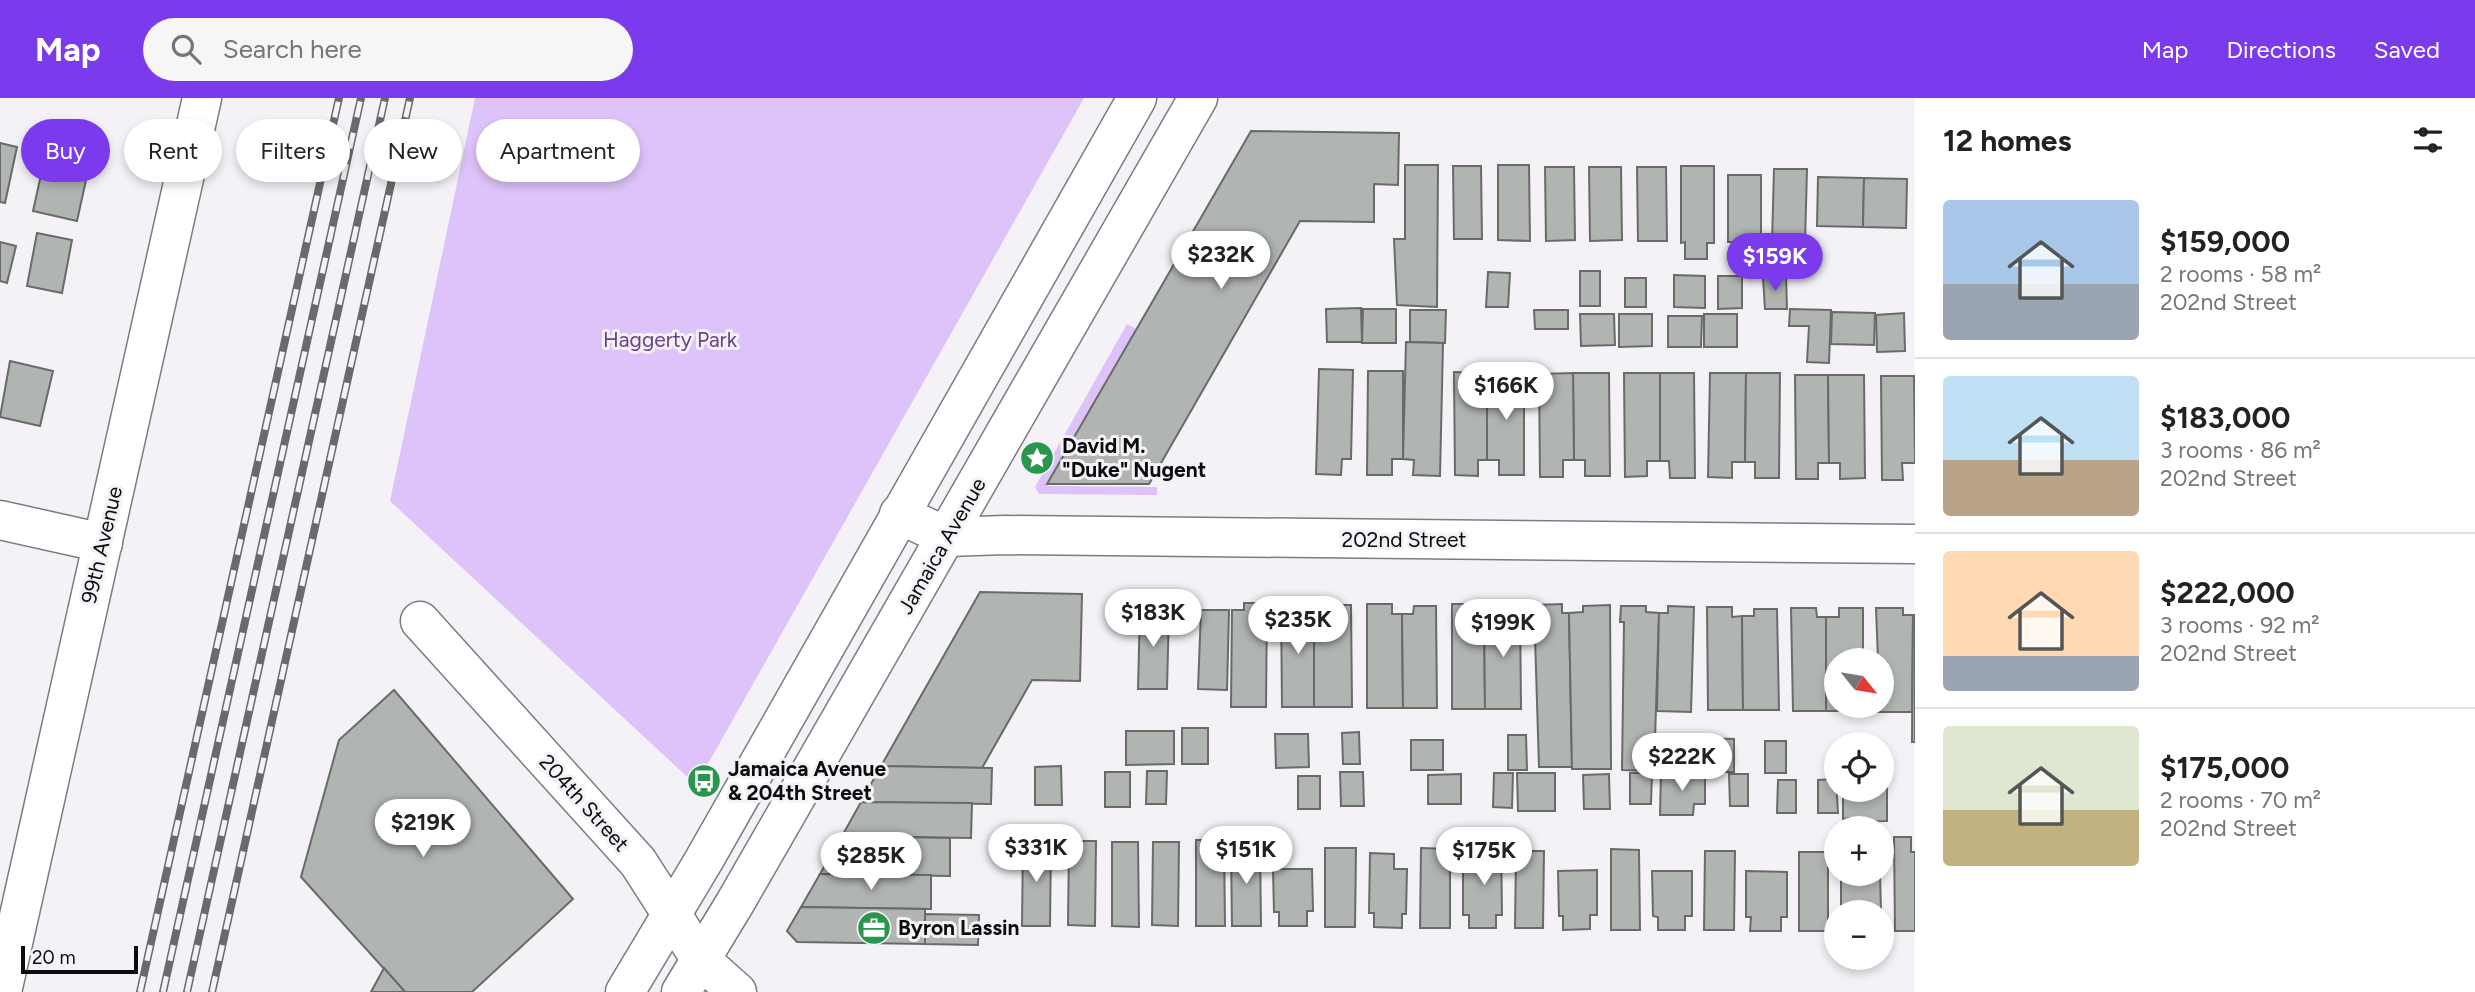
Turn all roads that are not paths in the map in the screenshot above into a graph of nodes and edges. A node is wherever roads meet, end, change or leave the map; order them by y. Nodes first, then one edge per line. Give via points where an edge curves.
1 (202, 98) edge
2 (1137, 98) edge
3 (1198, 98) edge
4 (899, 514) junction
5 (0, 520) edge
6 (947, 537) junction
7 (103, 543) junction
8 (1915, 544) edge
9 (420, 621) dead end
10 (673, 913) junction
11 (701, 960) junction
12 (1, 992) edge
13 (625, 992) edge
14 (681, 992) edge
15 (737, 992) edge

1 - 7 street, 99th Avenue
2 - 4 street
3 - 6 street, Jamaica Avenue
4 - 6 street, 202nd Street
4 - 10 street
5 - 7 street
6 - 8 street, 202nd Street
6 - 11 street, Jamaica Avenue
7 - 12 street, 99th Avenue
9 - 10 street, 204th Street via 638,862
10 - 11 street, 204th Street
10 - 13 street
11 - 14 street, Jamaica Avenue
11 - 15 street, 204th Street

